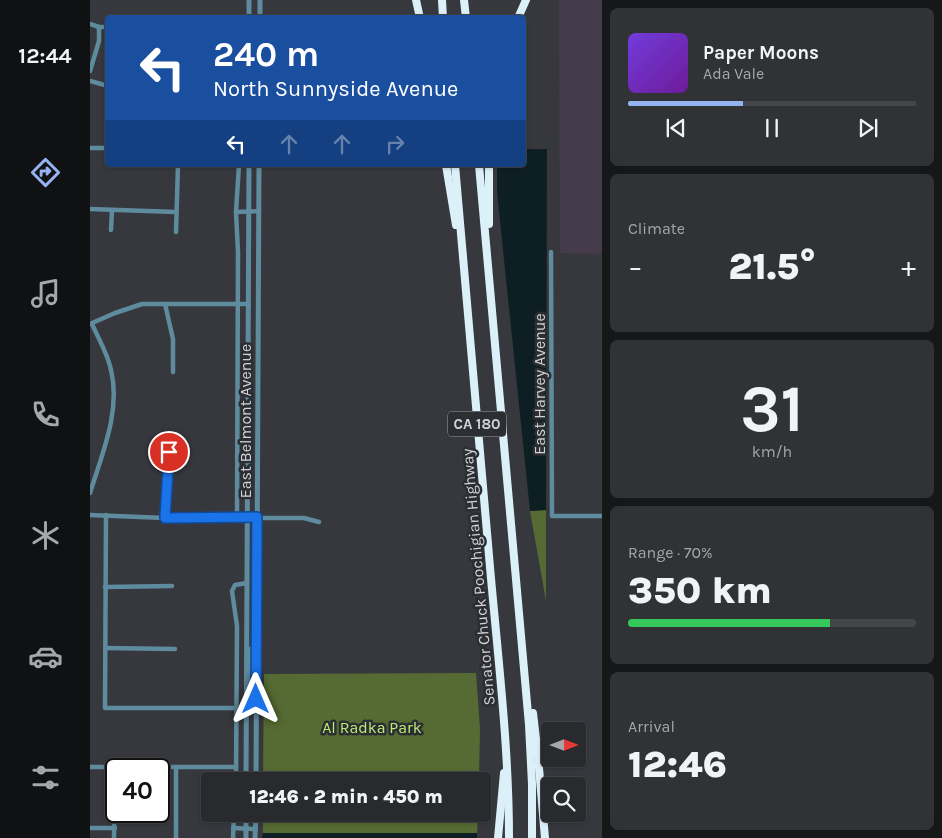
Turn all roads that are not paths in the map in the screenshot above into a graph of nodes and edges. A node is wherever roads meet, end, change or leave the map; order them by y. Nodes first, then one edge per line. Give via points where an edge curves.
1 (249, 0) edge
2 (260, 0) edge
3 (416, 0) edge
4 (442, 0) edge
5 (464, 0) edge
6 (526, 0) edge
7 (249, 15) edge
8 (260, 15) edge
9 (419, 15) edge
10 (443, 15) edge
11 (466, 15) edge
12 (519, 15) edge
13 (90, 24) edge
14 (99, 27) junction
15 (105, 27) edge
16 (90, 71) edge
17 (90, 81) edge
18 (105, 85) edge
19 (90, 148) edge
20 (105, 148) edge
21 (178, 167) edge
22 (239, 167) edge
23 (249, 167) edge
24 (259, 167) edge
25 (446, 167) edge
26 (456, 167) edge
27 (479, 167) edge
28 (488, 167) edge
29 (90, 209) edge
30 (112, 210) junction
31 (259, 211) junction
32 (176, 212) junction
33 (236, 212) junction
34 (249, 212) junction
35 (111, 230) dead end
36 (176, 232) dead end
37 (551, 252) dead end
38 (489, 281) junction
39 (466, 285) junction
40 (166, 304) junction
41 (238, 304) junction
42 (249, 304) junction
43 (91, 324) edge
44 (173, 372) dead end
45 (169, 452) dead end
46 (90, 493) edge
47 (90, 515) edge
48 (106, 515) junction
49 (602, 516) edge
50 (238, 517) junction
51 (257, 517) junction
52 (165, 518) junction
53 (248, 518) junction
54 (319, 522) dead end
55 (247, 583) junction
56 (172, 586) dead end
57 (105, 587) junction
58 (247, 638) junction
59 (105, 648) junction
60 (175, 649) dead end
61 (525, 673) junction
62 (256, 699) junction
63 (236, 708) junction
64 (506, 736) junction
65 (90, 767) edge
66 (105, 767) edge
67 (170, 767) edge
68 (176, 767) junction
69 (236, 768) junction
70 (236, 772) edge
71 (246, 772) edge
72 (256, 772) edge
73 (233, 822) edge
74 (246, 822) edge
75 (256, 822) edge
76 (114, 823) edge
77 (90, 828) edge
78 (114, 828) junction
79 (233, 828) junction
80 (246, 828) junction
81 (256, 829) junction
82 (114, 838) edge
83 (176, 838) edge
84 (233, 838) edge
85 (246, 838) edge
86 (255, 838) edge
87 (498, 838) edge
88 (509, 838) edge
89 (532, 838) edge
90 (545, 838) edge

1 - 7 street
2 - 8 street
3 - 9 highway
4 - 10 highway
5 - 11 highway
6 - 12 highway
13 - 14 street
14 - 15 street
14 - 16 street via 99,41
17 - 18 street
19 - 20 street
21 - 32 street
22 - 33 street, East Belmont Avenue
23 - 34 street, East Belmont Avenue
24 - 31 street, East Belmont Avenue
25 - 39 highway
26 - 39 highway, Senator Chuck Poochigian Highway / CA 180
27 - 38 highway, CA 180
28 - 38 highway
29 - 30 street
30 - 32 street
30 - 35 street
31 - 34 street
31 - 51 street, East Belmont Avenue
32 - 36 street
33 - 34 street
33 - 41 street, East Belmont Avenue
34 - 42 street, East Belmont Avenue
37 - 49 street, East Harvey Avenue via 552,516
38 - 61 highway, CA 180
39 - 64 highway, Senator Chuck Poochigian Highway / CA 180
40 - 41 street
40 - 43 street via 135,305
40 - 44 street via 173,339
41 - 42 street
41 - 50 street, East Belmont Avenue
42 - 53 street, East Belmont Avenue
43 - 46 street via 111,368 114,389 112,419
45 - 52 street
47 - 48 street
48 - 52 street
48 - 57 street
50 - 52 street
50 - 53 street
51 - 53 street
51 - 54 street via 304,518
51 - 62 street, East Belmont Avenue
53 - 55 street, East Belmont Avenue
55 - 58 street, East Belmont Avenue
55 - 63 street via 235,585 232,591 237,626
56 - 57 street
57 - 59 street
58 - 62 street via 252,696
58 - 71 street, East Belmont Avenue
59 - 60 street
59 - 63 street via 105,708
61 - 89 highway, CA 180 via 531,748
61 - 90 highway via 535,724
62 - 72 street, East Belmont Avenue
63 - 69 street
64 - 87 highway
64 - 88 highway, Senator Chuck Poochigian Highway / CA 180
65 - 66 street
67 - 68 street
68 - 69 street
68 - 83 street
69 - 70 street
73 - 79 street
74 - 80 street
75 - 81 street
76 - 78 street
77 - 78 street
78 - 82 street
79 - 80 street
79 - 84 street
80 - 81 street
80 - 85 street
81 - 86 street

